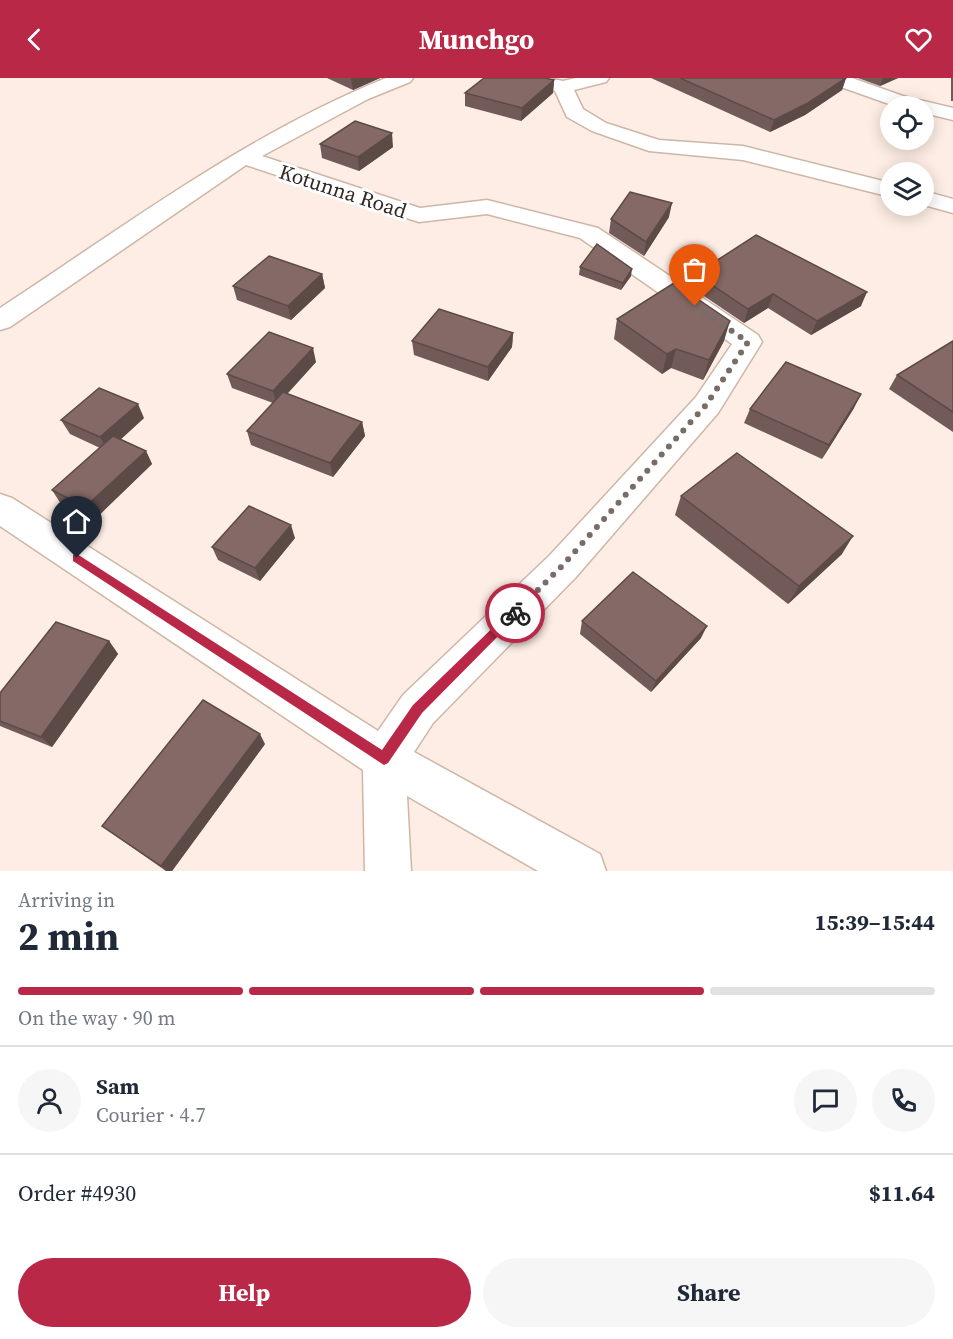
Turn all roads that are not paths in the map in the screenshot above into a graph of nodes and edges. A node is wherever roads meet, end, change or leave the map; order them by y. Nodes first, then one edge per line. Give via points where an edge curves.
1 (404, 78) edge
2 (522, 78) edge
3 (599, 78) edge
4 (834, 78) edge
5 (563, 87) junction
6 (953, 114) edge
7 (243, 158) junction
8 (880, 187) edge
9 (934, 201) edge
10 (953, 206) edge
11 (0, 321) edge
12 (0, 508) edge
13 (384, 759) junction
14 (388, 871) edge
15 (583, 871) edge

1 - 7 street, Kotunna Road via 361,95
2 - 5 street
3 - 5 street
4 - 6 street via 896,100
5 - 8 street via 574,112 599,128 657,146 743,153
7 - 11 street
7 - 13 street, Kotunna Road via 419,215 487,207 589,233 748,342 706,405 562,566 418,709
9 - 10 street
12 - 13 street
13 - 14 street
13 - 15 street

